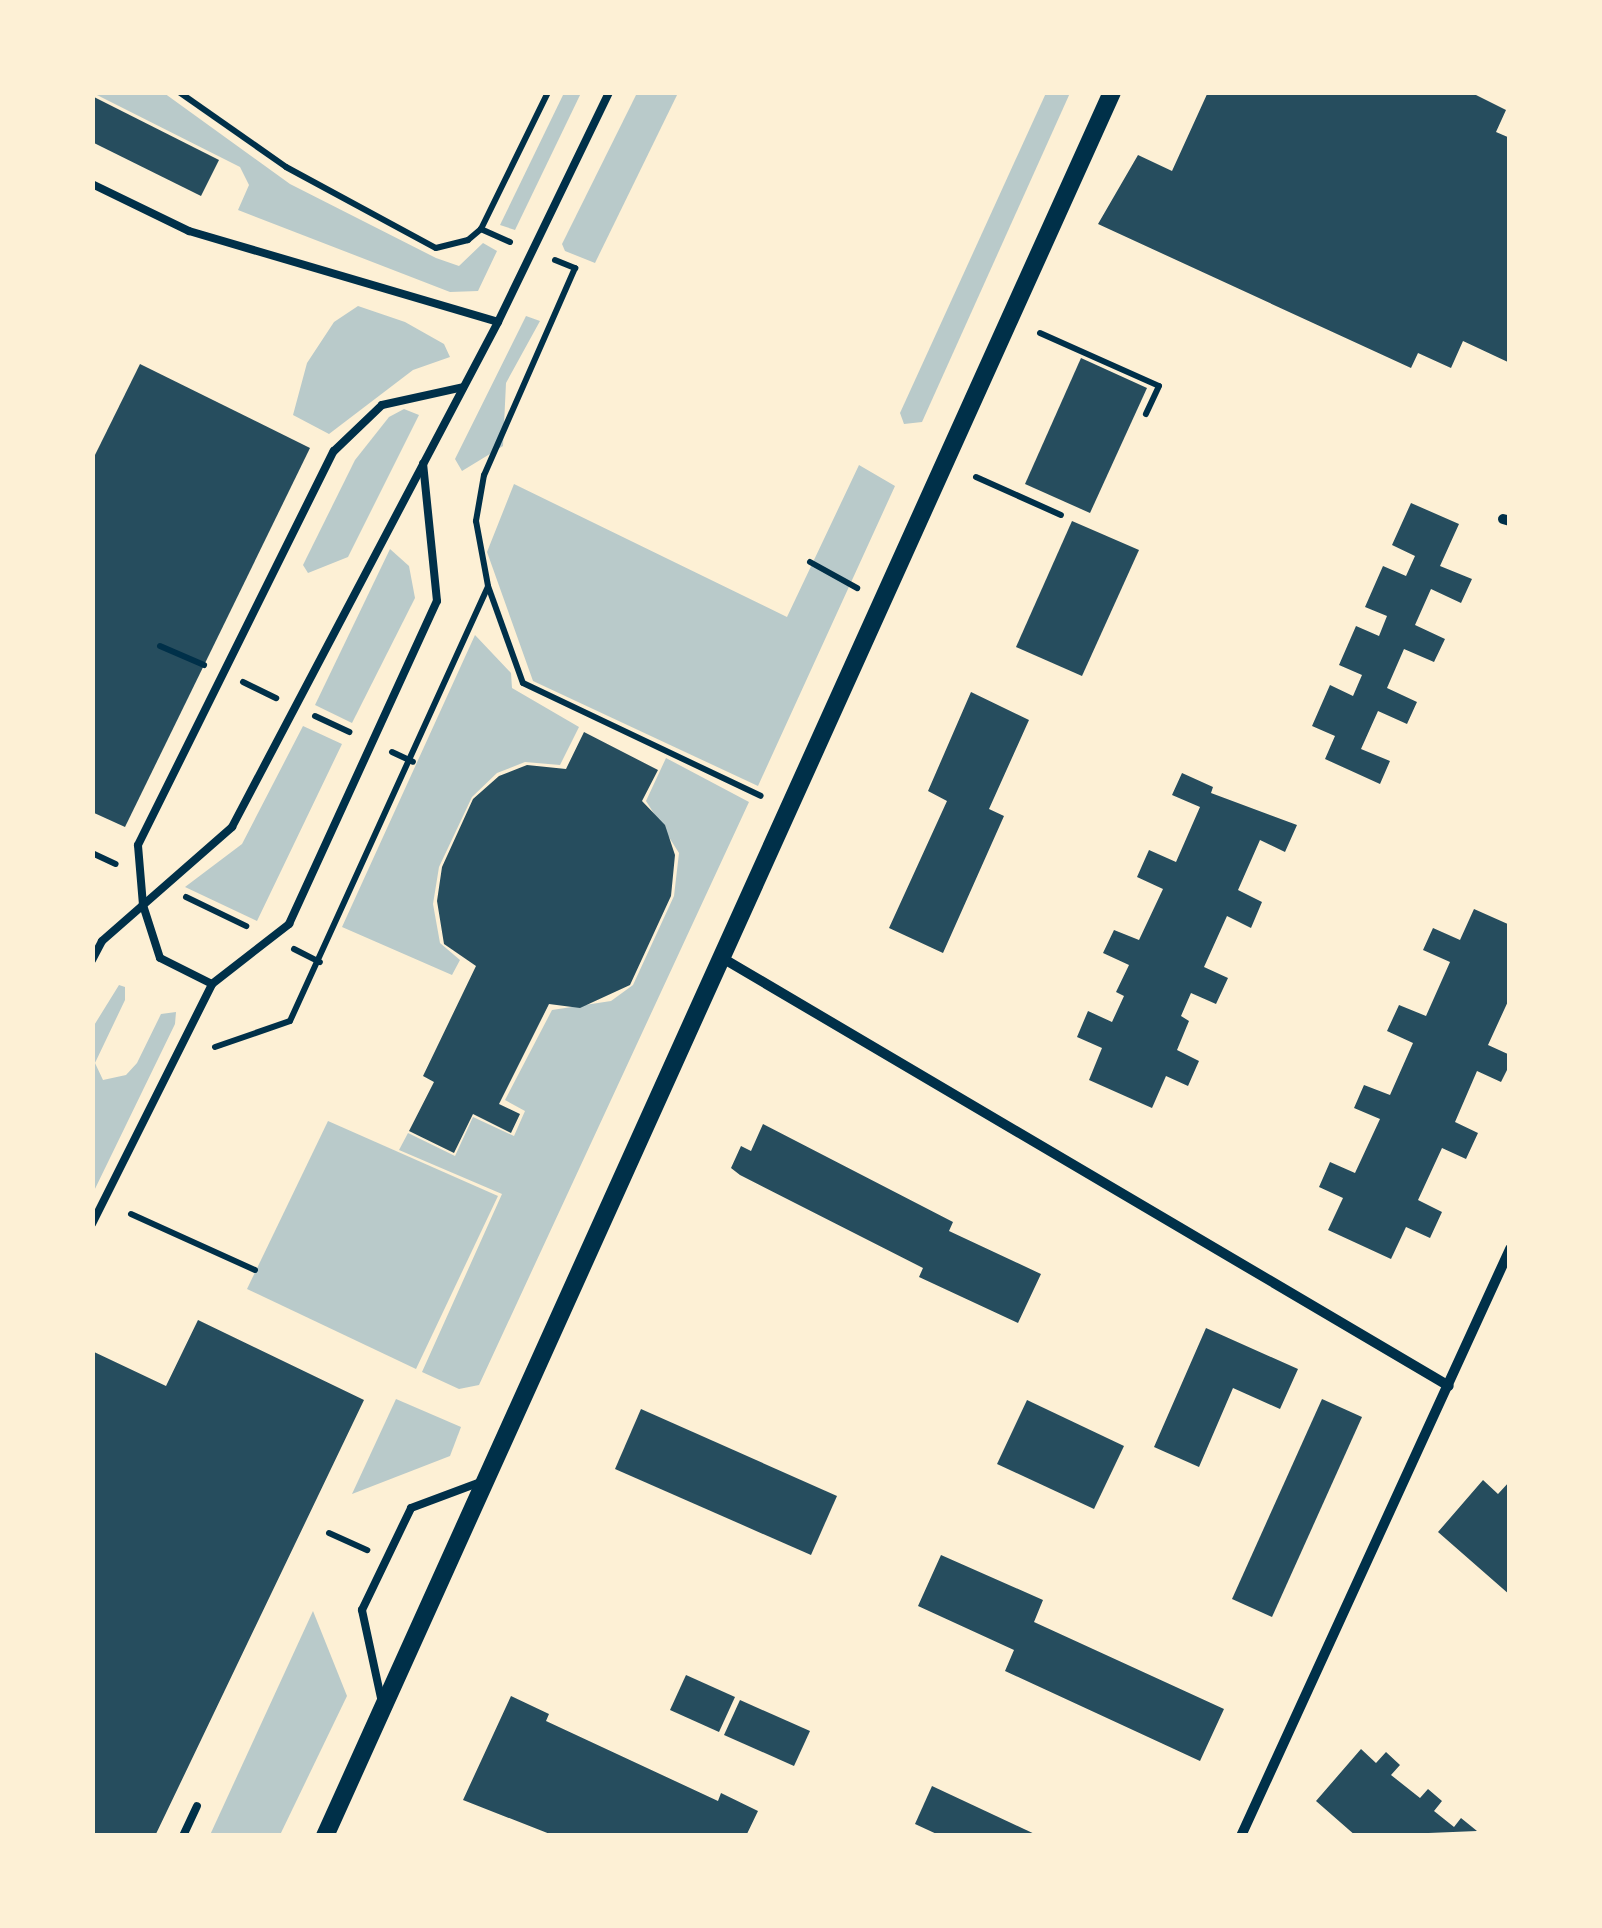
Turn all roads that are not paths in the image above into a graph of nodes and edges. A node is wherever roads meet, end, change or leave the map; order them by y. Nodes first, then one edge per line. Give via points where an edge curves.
1 (610, 92) edge
2 (1112, 92) edge
3 (92, 184) edge
4 (498, 322) junction
5 (463, 388) junction
6 (423, 464) junction
7 (143, 905) junction
8 (92, 960) edge
9 (724, 960) junction
10 (212, 984) junction
11 (92, 1224) edge
12 (1510, 1248) edge
13 (1448, 1386) junction
14 (481, 1482) junction
15 (384, 1707) junction
16 (197, 1806) dead end
17 (183, 1836) edge
18 (326, 1836) edge
19 (1241, 1836) edge

1 - 4 lane
2 - 9 street
3 - 4 lane via 189,232
4 - 5 lane
5 - 6 lane
5 - 7 lane via 382,405 334,451 138,846
6 - 7 lane via 232,827
6 - 10 lane via 438,601 289,924
7 - 8 lane via 102,940
7 - 10 lane via 160,958
9 - 13 street
9 - 14 street
10 - 11 lane
12 - 13 street
13 - 19 street
14 - 15 street
14 - 15 lane via 410,1508 362,1610
15 - 18 street
16 - 17 lane

